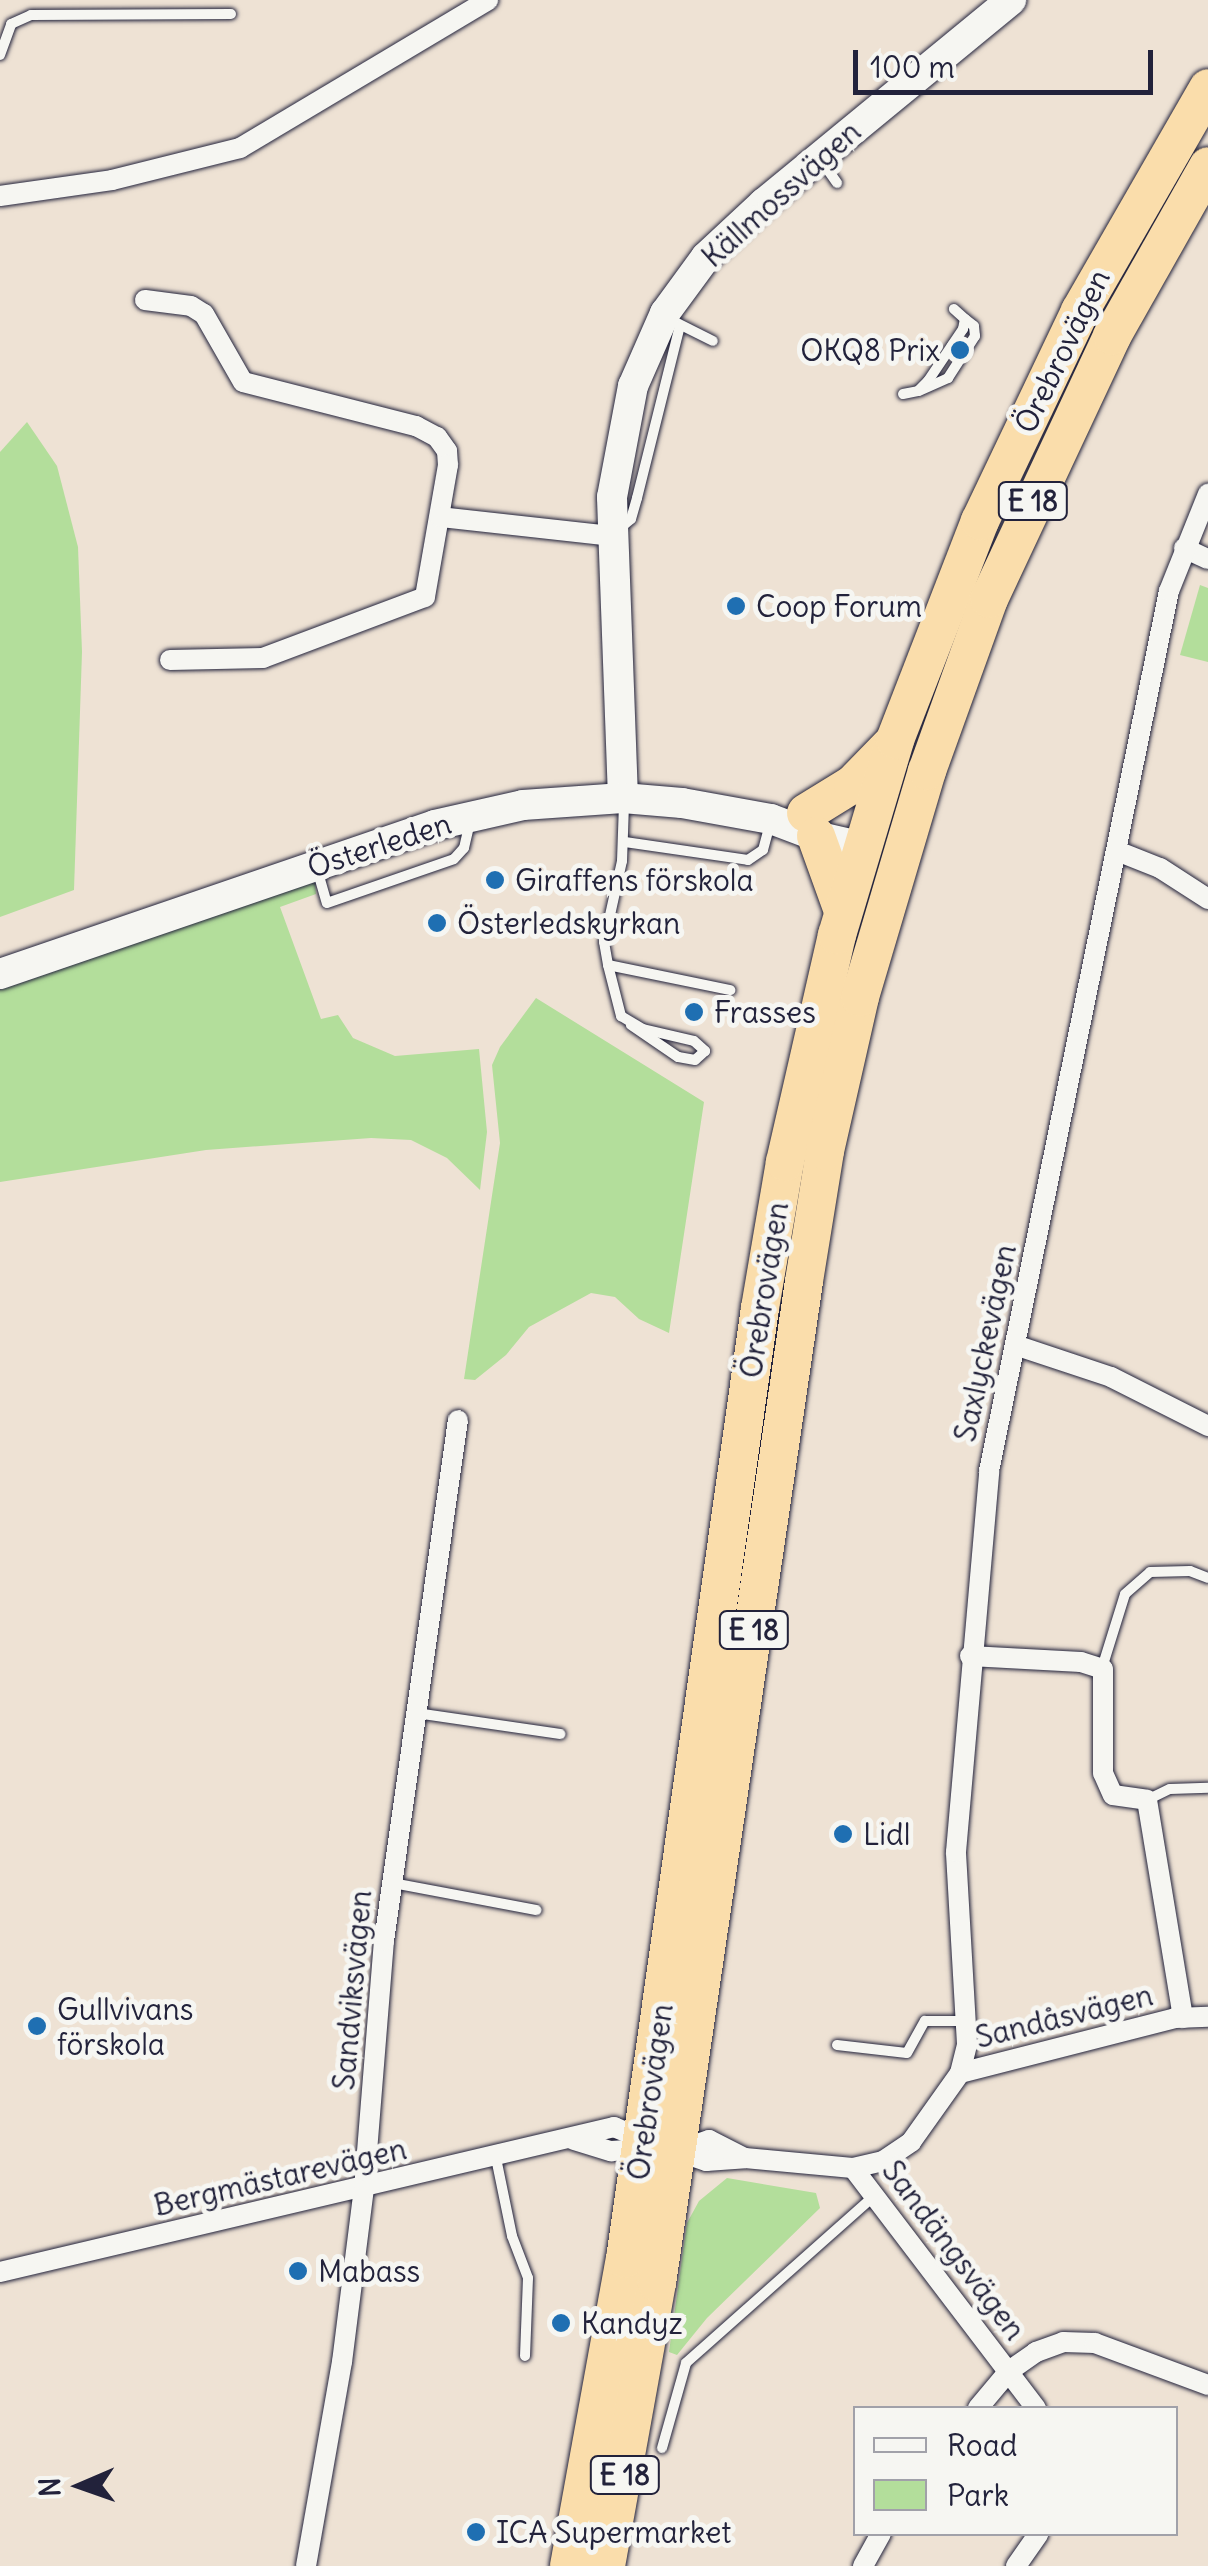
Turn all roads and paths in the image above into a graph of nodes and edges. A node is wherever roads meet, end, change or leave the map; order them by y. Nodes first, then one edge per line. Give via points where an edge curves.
1 (488, 0) edge
2 (1012, 0) edge
3 (230, 14) dead end
4 (0, 55) edge
5 (1208, 88) edge
6 (819, 158) junction
7 (1208, 166) edge
8 (838, 184) dead end
9 (0, 196) edge
10 (145, 300) dead end
11 (954, 309) dead end
12 (672, 319) junction
13 (713, 341) dead end
14 (902, 394) dead end
15 (1208, 494) edge
16 (440, 517) junction
17 (612, 536) junction
18 (1184, 548) junction
19 (1208, 559) edge
20 (170, 660) dead end
21 (895, 740) junction
22 (623, 798) junction
23 (471, 815) junction
24 (798, 822) junction
25 (624, 842) junction
26 (862, 846) junction
27 (1116, 851) junction
28 (901, 856) junction
29 (316, 865) junction
30 (1208, 900) edge
31 (844, 911) junction
32 (608, 966) junction
33 (0, 974) edge
34 (730, 990) dead end
35 (630, 1024) junction
36 (1014, 1345) junction
37 (458, 1420) dead end
38 (1208, 1426) edge
39 (1208, 1578) edge
40 (970, 1656) junction
41 (1102, 1668) junction
42 (415, 1712) junction
43 (560, 1734) dead end
44 (1208, 1788) edge
45 (1147, 1800) junction
46 (392, 1883) junction
47 (536, 1910) dead end
48 (1208, 2017) edge
49 (1184, 2018) junction
50 (967, 2021) junction
51 (836, 2045) dead end
52 (960, 2073) junction
53 (659, 2150) junction
54 (496, 2158) junction
55 (853, 2168) junction
56 (364, 2189) junction
57 (874, 2196) junction
58 (0, 2272) edge
59 (526, 2356) dead end
60 (1009, 2372) junction
61 (1208, 2385) edge
62 (980, 2406) edge
63 (1034, 2406) edge
64 (662, 2448) dead end
65 (880, 2536) edge
66 (1037, 2536) edge
67 (306, 2566) edge
68 (569, 2566) edge
69 (606, 2566) edge
70 (863, 2566) edge
71 (1016, 2566) edge

1 - 9 street via 240,148 112,180
2 - 6 main road, Källmossvägen
3 - 4 lane via 32,16 11,24
5 - 21 highway, Örebrovägen / E 18 via 1115,246 1040,395 980,520
6 - 8 lane
6 - 12 main road, Källmossvägen via 706,257
7 - 28 highway, Örebrovägen / E 18 via 1112,336 1004,565 952,696
10 - 16 street via 204,314 243,382 438,437 448,465
11 - 14 lane via 974,326 975,336 948,378
12 - 13 lane
12 - 17 main road, Källmossvägen via 633,386 614,484
15 - 18 street, Saxlyckevägen
16 - 17 street
16 - 20 street via 424,597 264,658
17 - 22 main road, Källmossvägen
18 - 19 street
18 - 27 street, Saxlyckevägen via 1165,607
21 - 24 highway via 848,788
21 - 26 highway, Örebrovägen / E 18
22 - 23 main road, Österleden
22 - 24 main road, Österleden
22 - 25 lane
23 - 29 main road, Österleden
23 - 29 lane via 464,848 454,859 327,904
24 - 25 lane via 748,860
24 - 26 main road, Österleden
24 - 31 highway
25 - 32 lane via 604,942
26 - 28 highway
26 - 31 highway, Örebrovägen / E 18
27 - 30 street via 1160,868
27 - 36 street, Saxlyckevägen
28 - 53 highway, Örebrovägen / E 18 via 860,997 822,1170
29 - 33 main road, Österleden
31 - 53 highway, Örebrovägen / E 18 via 807,1054 760,1308
32 - 34 lane
32 - 35 lane via 616,1006
35 - 35 lane via 694,1041 705,1051 687,1060
36 - 38 street via 1082,1365
36 - 40 street, Saxlyckevägen via 982,1515
37 - 42 street, Sandviksvägen
39 - 41 lane via 1190,1571 1150,1572 1124,1594
40 - 41 street
40 - 50 street, Saxlyckevägen via 956,1852
41 - 45 street via 1103,1773 1113,1795
42 - 43 lane
42 - 46 street, Sandviksvägen
44 - 45 lane via 1170,1788
45 - 49 street, Sandåsvägen
46 - 47 lane
46 - 56 street, Sandviksvägen
48 - 49 street, Sandåsvägen
49 - 52 street, Sandåsvägen
50 - 51 lane via 925,2021 907,2052
50 - 52 street, Saxlyckevägen
52 - 55 street, Saxlyckevägen via 911,2142 884,2161
53 - 54 street, Bergmästarevägen via 614,2127
53 - 55 street, Sandängsvägen via 709,2140 745,2158
53 - 68 highway, Örebrovägen / E 18
53 - 69 highway, Örebrovägen / E 18 via 638,2404
54 - 56 street, Bergmästarevägen
54 - 59 lane via 528,2278
55 - 57 street, Sandängsvägen
56 - 58 street, Bergmästarevägen
56 - 67 street, Sandviksvägen via 323,2524
57 - 60 street, Sandängsvägen
57 - 64 lane via 686,2364
60 - 61 street via 1063,2342 1095,2343
60 - 62 street
60 - 63 street, Sandängsvägen
65 - 70 street
66 - 71 street

